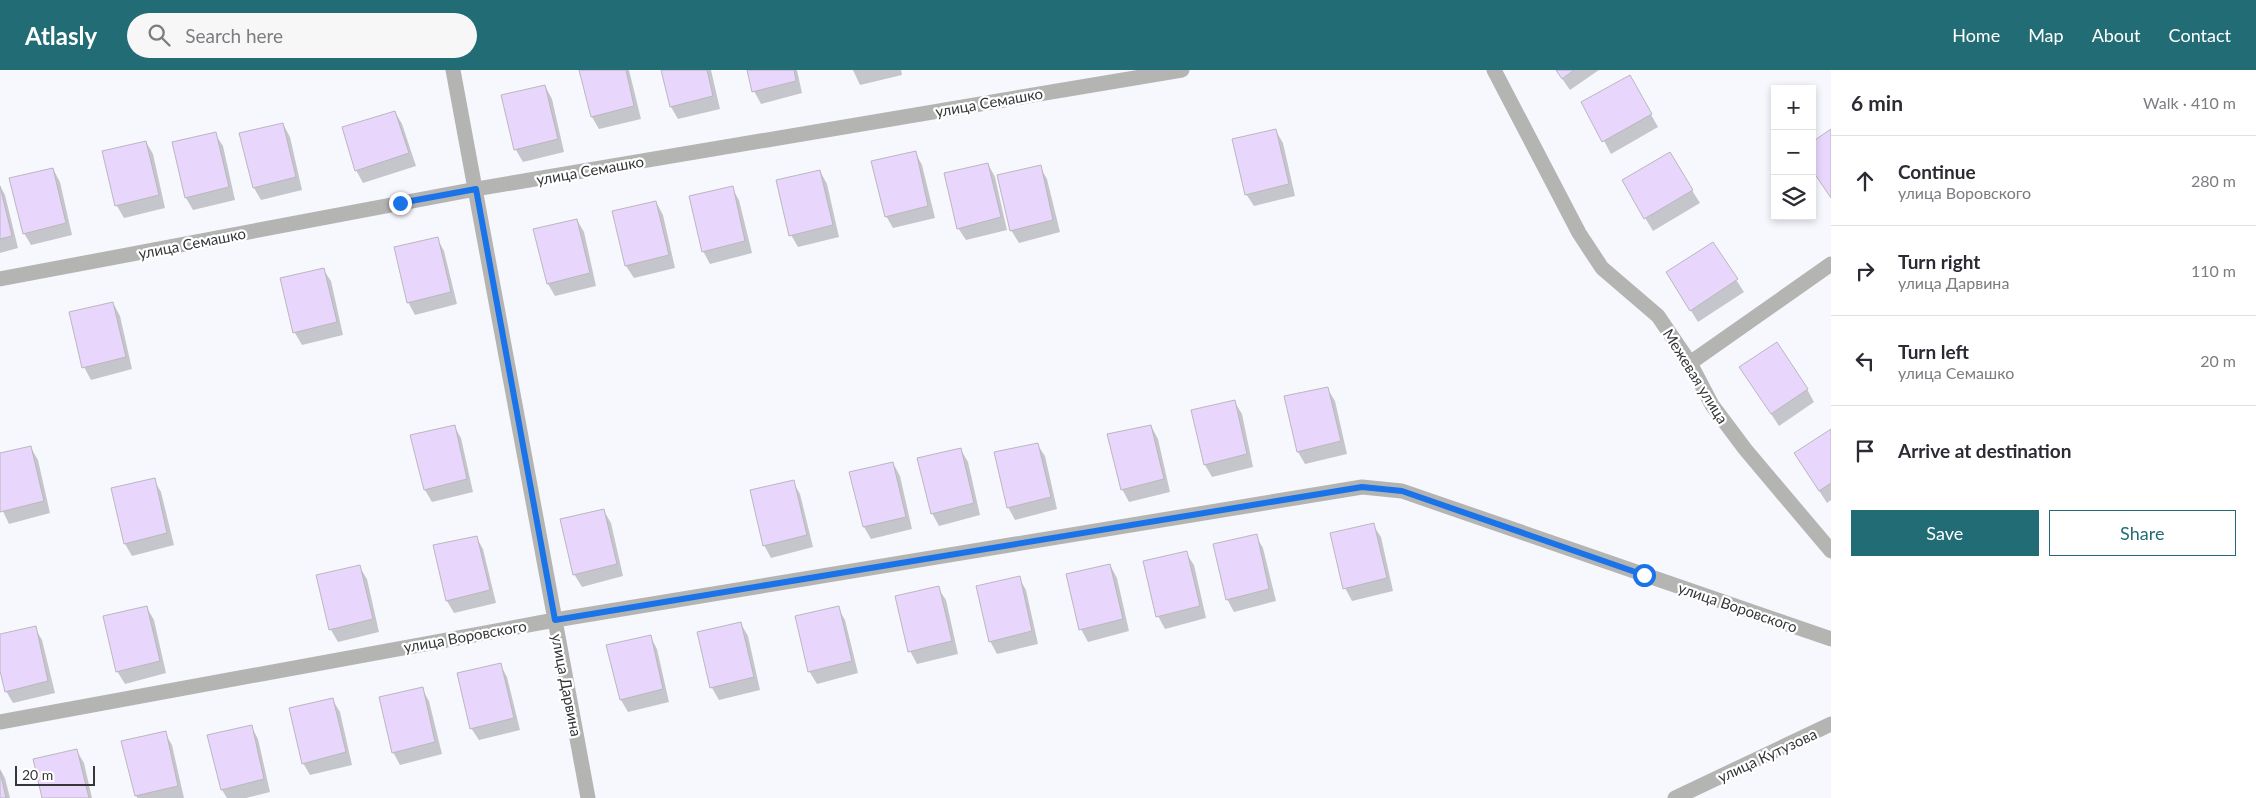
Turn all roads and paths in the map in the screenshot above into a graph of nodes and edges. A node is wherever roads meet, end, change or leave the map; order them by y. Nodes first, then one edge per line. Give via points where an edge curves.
1 (453, 70) edge
2 (1182, 70) edge
3 (1494, 70) edge
4 (476, 189) junction
5 (1831, 264) edge
6 (0, 279) edge
7 (1690, 363) junction
8 (1831, 551) edge
9 (555, 620) junction
10 (1831, 639) edge
11 (0, 722) edge
12 (1831, 724) edge
13 (588, 798) edge
14 (1675, 798) edge

1 - 4 street, улица Дарвина
2 - 4 street, улица Семашко
3 - 7 street, Межевая улица via 1579,233 1602,268 1658,316
4 - 6 street, улица Семашко
4 - 9 street, улица Дарвина
5 - 7 street
7 - 8 street, Межевая улица via 1712,406
9 - 10 street, улица Воровского via 1362,487 1402,491
9 - 11 street, улица Воровского
9 - 13 street, улица Дарвина
12 - 14 street, улица Кутузова

